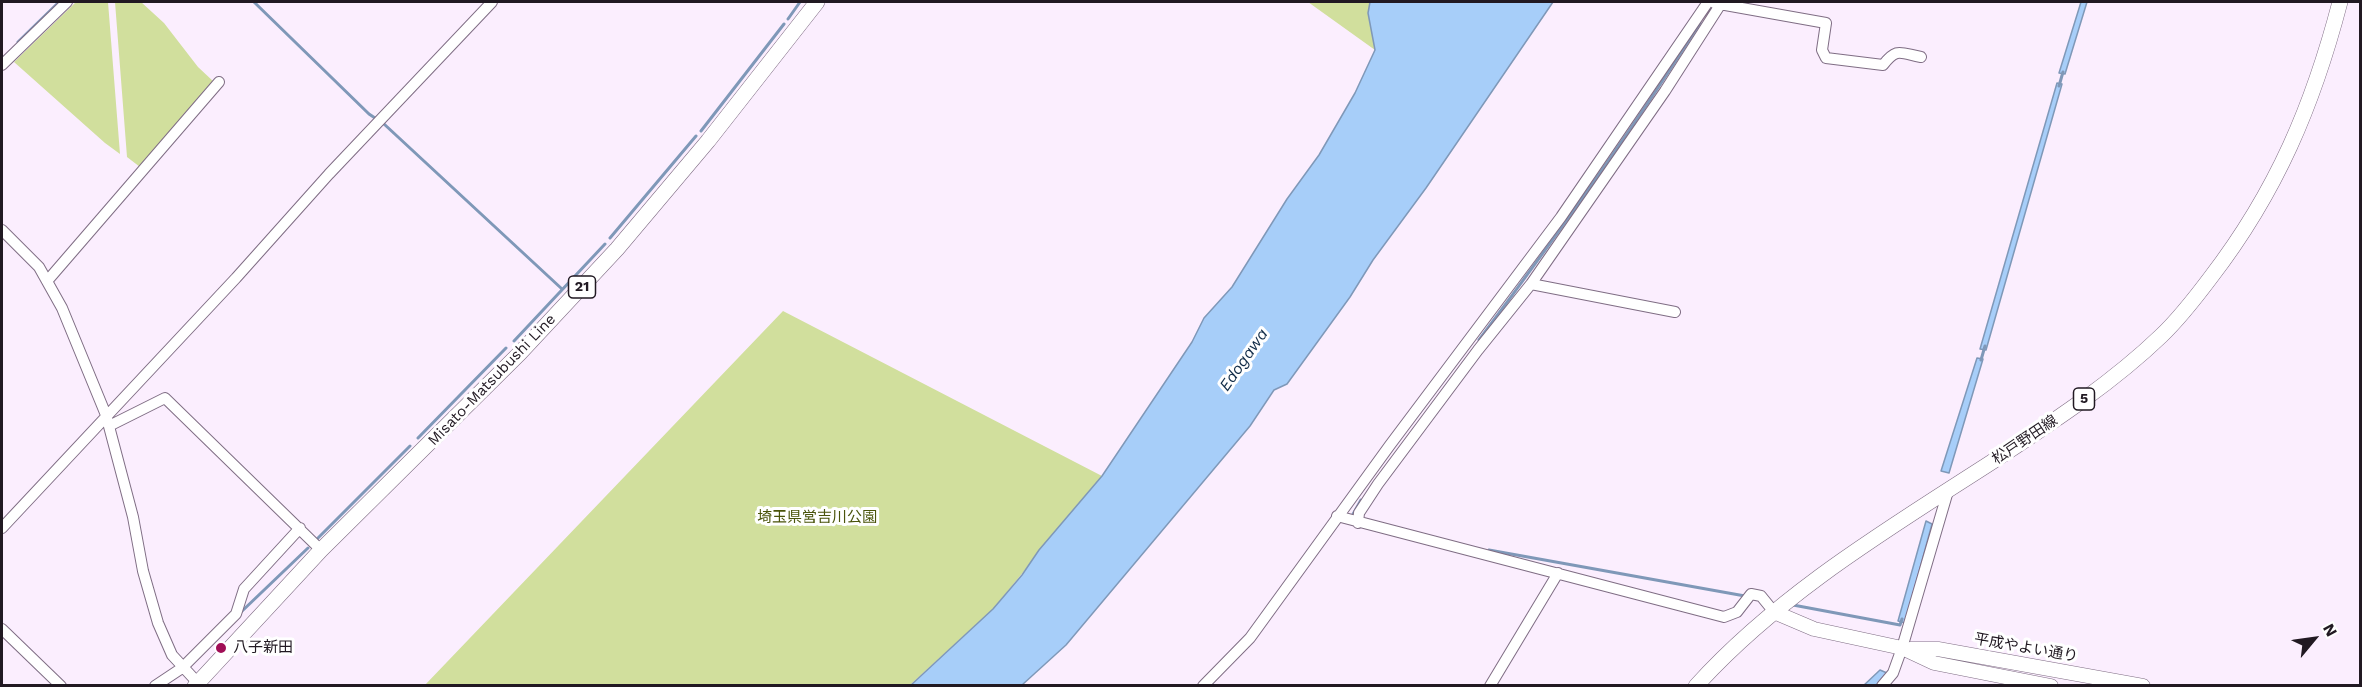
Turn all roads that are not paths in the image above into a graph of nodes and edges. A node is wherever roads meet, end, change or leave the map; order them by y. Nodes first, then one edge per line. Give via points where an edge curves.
1 (67, 2) edge
2 (492, 2) edge
3 (817, 2) edge
4 (2340, 2) edge
5 (1715, 3) edge
6 (1921, 57) dead end
7 (2, 65) edge
8 (219, 82) dead end
9 (2, 230) edge
10 (48, 280) junction
11 (1531, 284) junction
12 (1675, 312) dead end
13 (108, 420) junction
14 (1948, 491) junction
15 (1337, 516) junction
16 (1358, 523) junction
17 (2, 528) edge
18 (300, 528) junction
19 (321, 550) junction
20 (1558, 573) junction
21 (1774, 612) junction
22 (2, 629) edge
23 (1902, 648) junction
24 (182, 668) junction
25 (2024, 683) edge
26 (196, 684) edge
27 (61, 686) edge
28 (155, 686) edge
29 (1203, 686) edge
30 (1490, 686) edge
31 (1696, 686) edge
32 (1882, 686) edge
33 (2051, 686) edge
34 (2143, 686) edge

1 - 7 street
2 - 13 street via 329,174
3 - 19 main road, Misato-Matsubushi Line / 21 via 715,133 617,249 520,353
4 - 14 main road, 松戸野田線 / 5 via 2326,54 2284,162 2253,218 2192,301 2161,336 2107,381
5 - 6 street via 1826,23 1822,50 1826,58 1882,65 1894,52
5 - 11 street via 1665,91
5 - 15 street
8 - 10 street
9 - 10 street
10 - 13 street
11 - 12 street
11 - 16 street via 1378,484 1359,513
13 - 17 street
13 - 18 street via 165,398
13 - 24 street via 133,517 142,571 171,655
14 - 21 main road, 松戸野田線 / 5 via 1847,557
14 - 23 street
15 - 16 street
15 - 29 street via 1250,638
16 - 20 street
18 - 19 street
18 - 24 street via 244,589 236,614
19 - 26 main road, Misato-Matsubushi Line / 21
20 - 21 street via 1724,617 1737,612 1751,594 1761,596
20 - 30 street
21 - 23 street, 平成やよい通り via 1814,629
21 - 31 main road, 松戸野田線 / 5
22 - 27 street
23 - 25 street, 平成やよい通り via 1934,663
23 - 32 street via 1893,673
23 - 34 street, 平成やよい通り via 1938,649
24 - 26 street
24 - 28 street
25 - 33 street, 平成やよい通り

